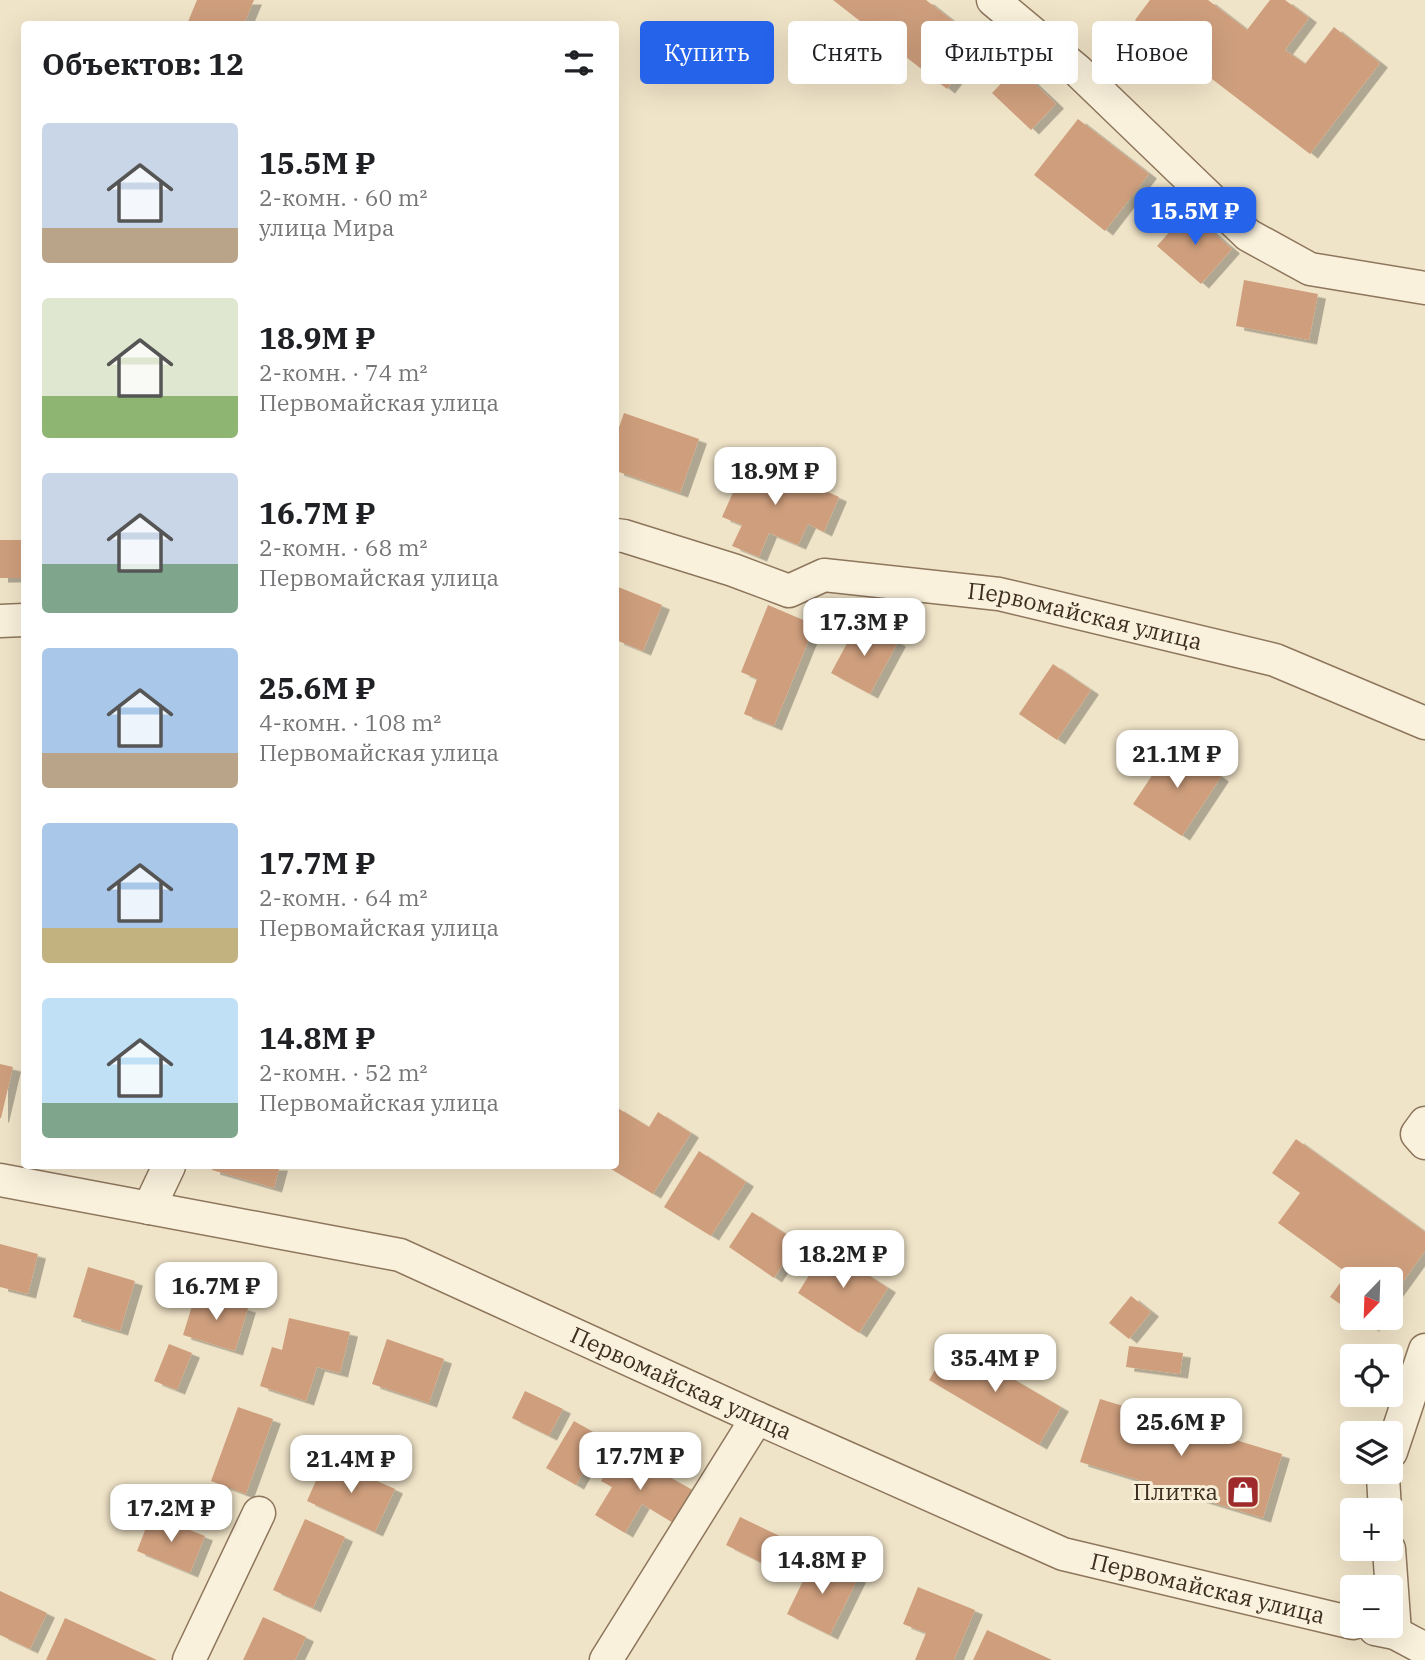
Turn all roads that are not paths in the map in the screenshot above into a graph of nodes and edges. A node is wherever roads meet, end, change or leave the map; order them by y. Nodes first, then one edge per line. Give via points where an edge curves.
1 (993, 0) edge
2 (1425, 288) edge
3 (619, 535) edge
4 (21, 620) edge
5 (0, 621) edge
6 (1425, 723) edge
7 (1425, 1123) edge
8 (1425, 1143) edge
9 (168, 1169) edge
10 (0, 1180) edge
11 (149, 1208) junction
12 (1425, 1350) edge
13 (757, 1418) junction
14 (1401, 1421) edge
15 (259, 1513) dead end
16 (1340, 1620) edge
17 (1403, 1637) edge
18 (1425, 1649) edge
19 (189, 1660) edge
20 (606, 1660) edge

1 - 2 street via 1078,71 1248,235 1310,269
3 - 6 street, Первомайская улица via 789,591 824,575 999,594 1275,660
4 - 5 street
7 - 8 street via 1417,1135
9 - 11 street
10 - 11 street, Первомайская улица
11 - 13 street, Первомайская улица via 401,1255
12 - 14 street
13 - 16 street, Первомайская улица via 1063,1554
13 - 20 street
15 - 19 street
17 - 18 street

